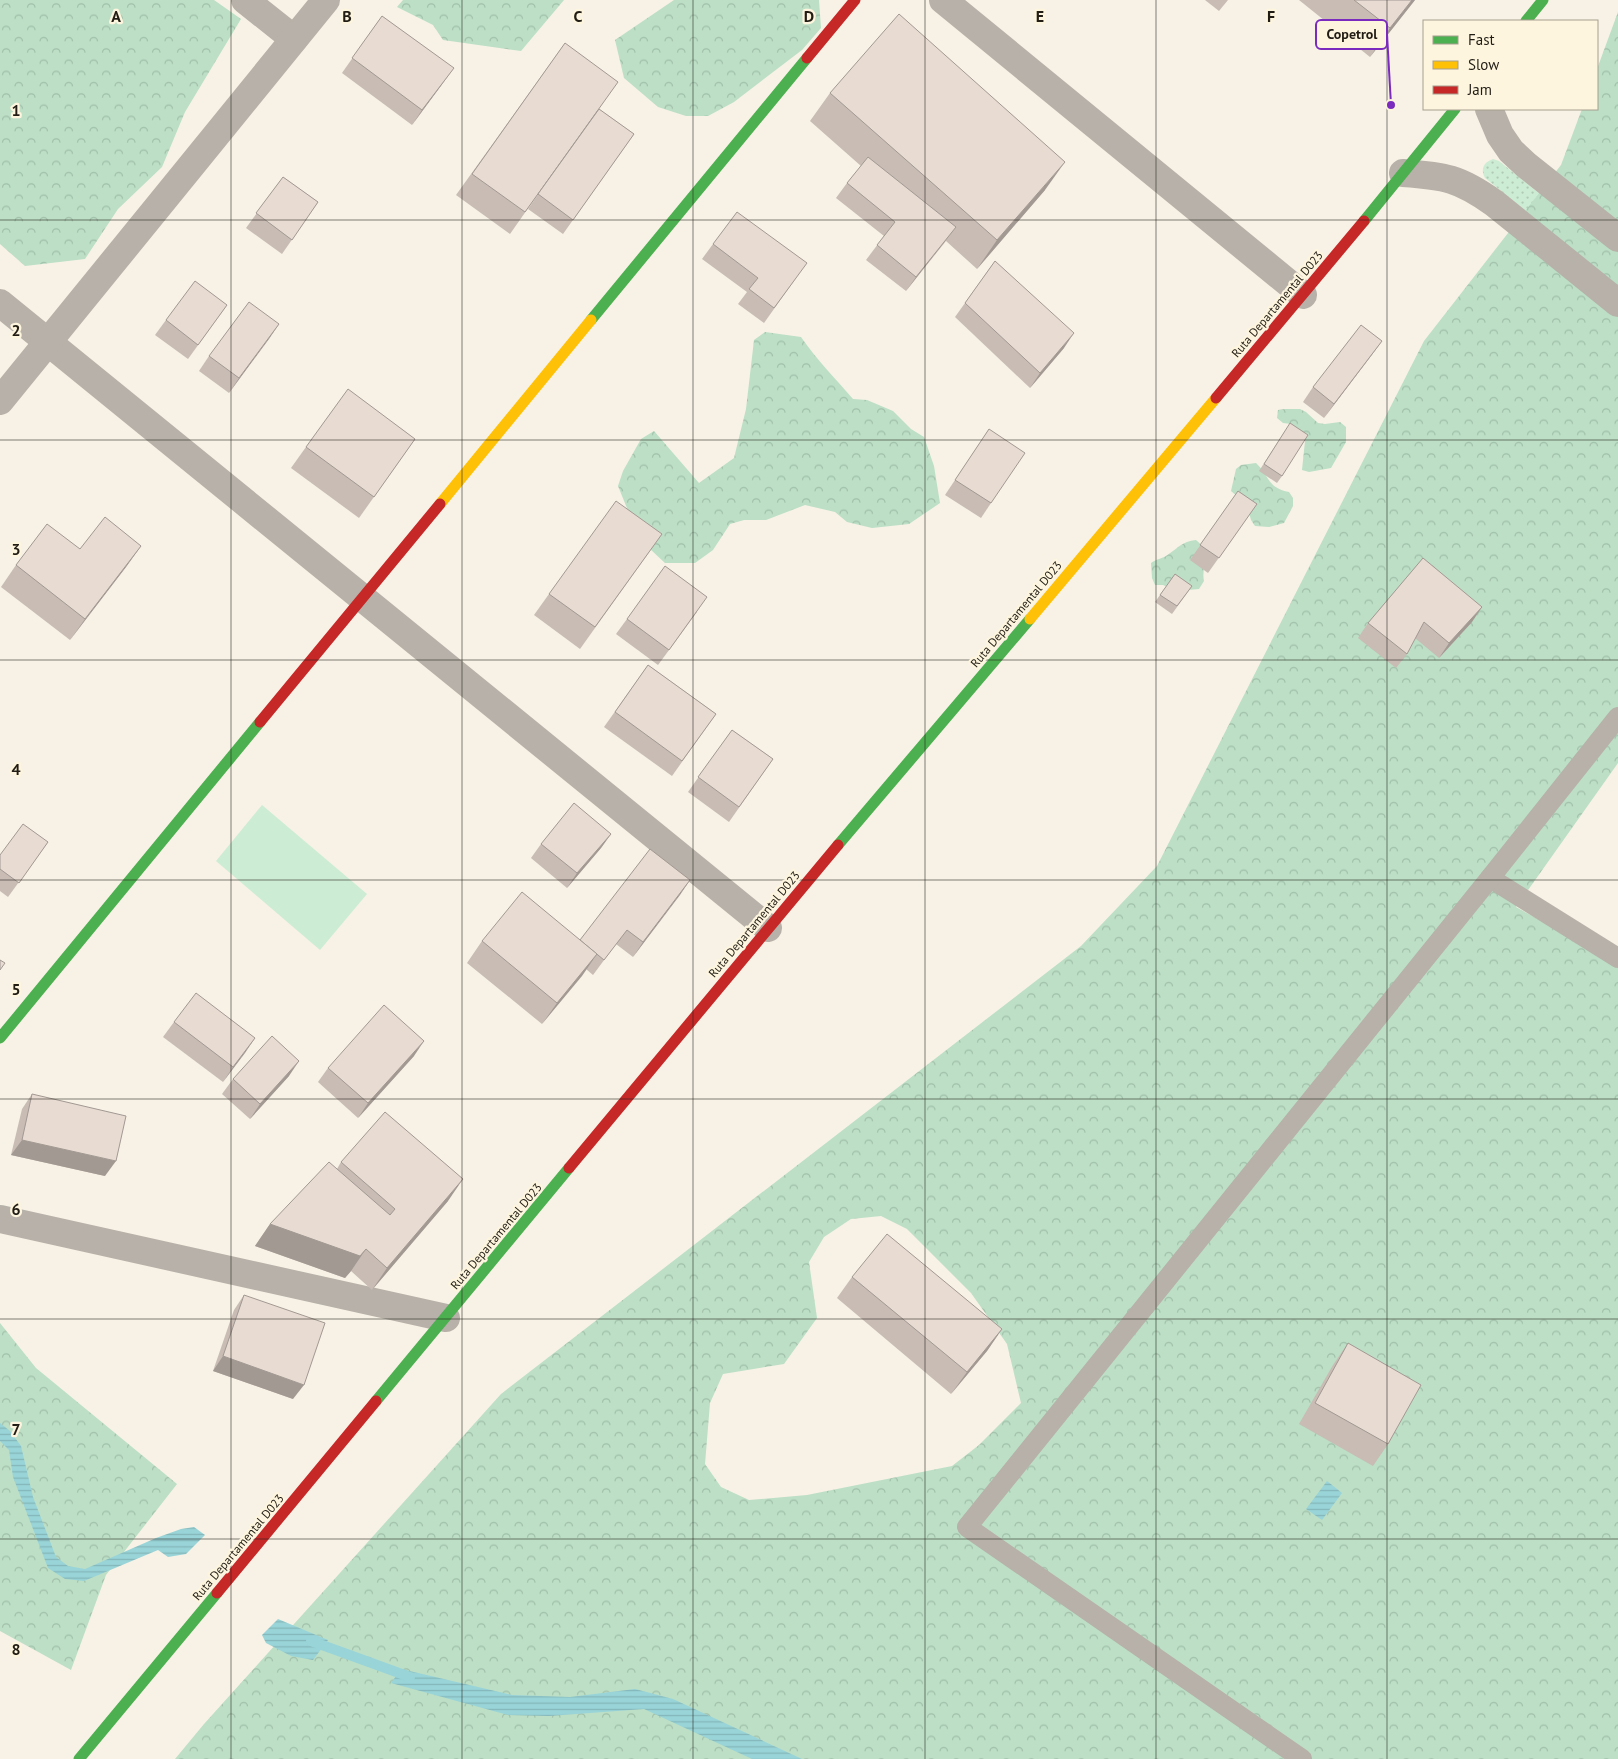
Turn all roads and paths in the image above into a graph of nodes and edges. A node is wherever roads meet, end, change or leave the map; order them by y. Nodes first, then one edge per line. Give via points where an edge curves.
1 (245, 0) edge
2 (326, 0) edge
3 (855, 0) edge
4 (943, 0) edge
5 (1544, 0) edge
6 (1527, 20) edge
7 (294, 39) junction
8 (1454, 110) edge
9 (1489, 110) edge
10 (1402, 173) junction
11 (1618, 238) edge
12 (1302, 295) junction
13 (0, 303) edge
14 (1618, 303) edge
15 (48, 342) junction
16 (0, 401) edge
17 (361, 598) junction
18 (1618, 717) edge
19 (1490, 878) junction
20 (768, 928) junction
21 (1618, 958) edge
22 (0, 1038) edge
23 (0, 1219) edge
24 (446, 1318) junction
25 (79, 1759) edge
26 (1302, 1759) edge

1 - 7 street
2 - 7 street
3 - 17 main road
4 - 12 street
5 - 6 main road
7 - 15 street
8 - 10 main road, Ruta Departamental D023
9 - 11 street via 1511,151
10 - 12 main road, Ruta Departamental D023
10 - 14 street via 1436,175 1473,188
12 - 20 main road, Ruta Departamental D023
13 - 15 street
15 - 16 street
15 - 17 street
17 - 20 street
17 - 22 main road
18 - 19 lane
19 - 21 lane
19 - 26 lane via 967,1527
20 - 24 main road, Ruta Departamental D023
23 - 24 street
24 - 25 main road, Ruta Departamental D023

